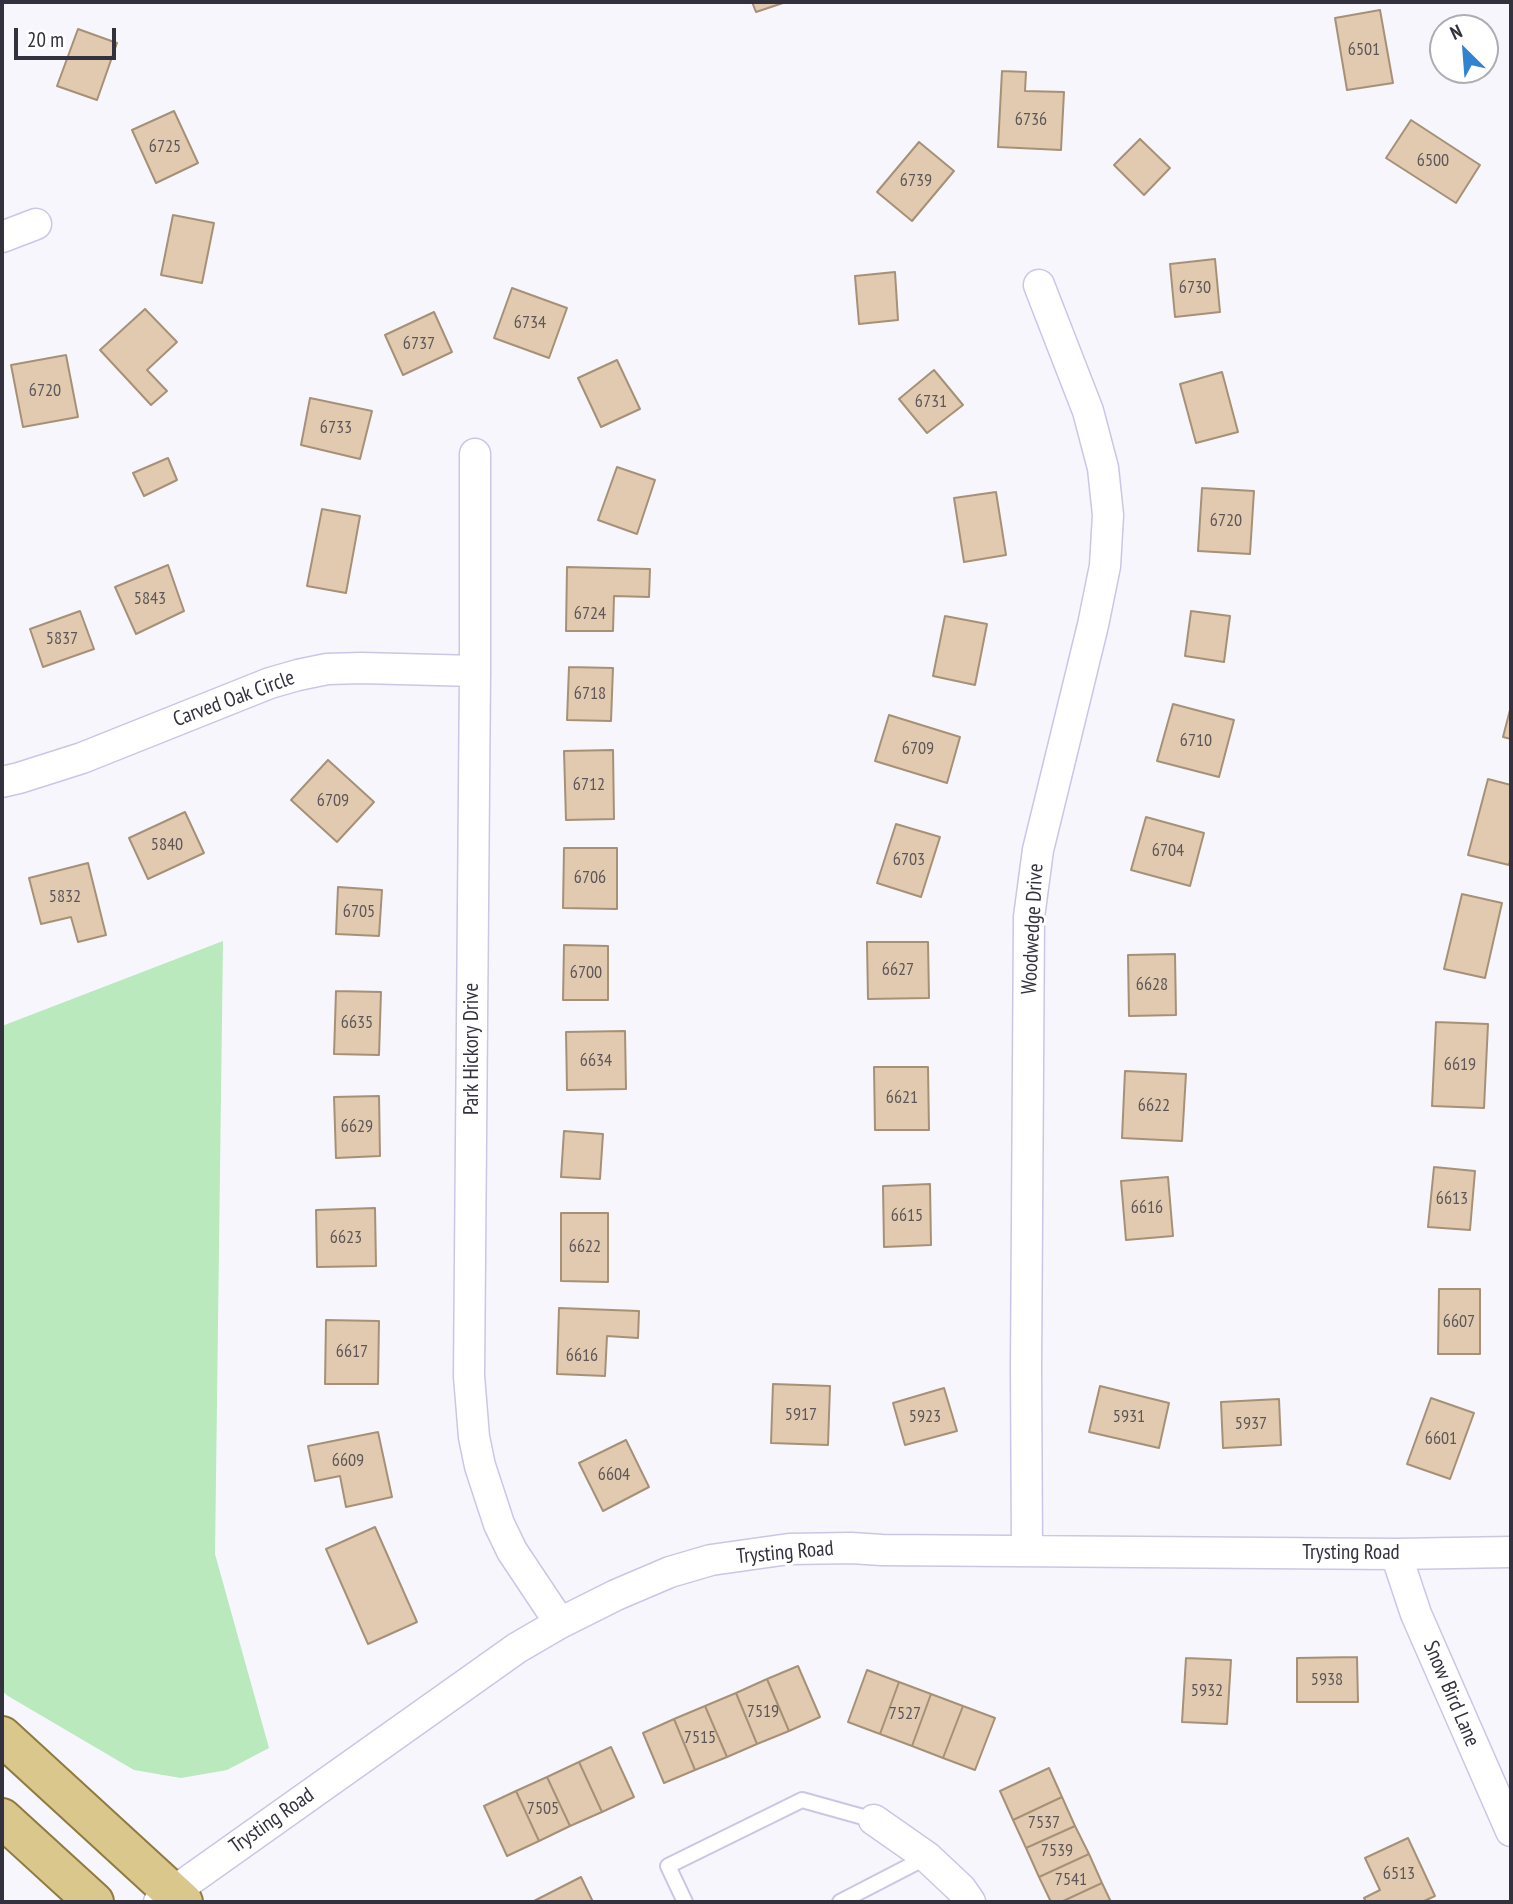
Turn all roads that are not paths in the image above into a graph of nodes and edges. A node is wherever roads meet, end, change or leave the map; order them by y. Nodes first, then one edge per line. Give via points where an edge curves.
1 (36, 224) dead end
2 (2, 237) edge
3 (1039, 285) dead end
4 (475, 454) dead end
5 (475, 671) junction
6 (2, 782) edge
7 (1027, 1550) junction
8 (1511, 1552) edge
9 (1396, 1554) junction
10 (560, 1623) junction
11 (2, 1736) edge
12 (2, 1818) edge
13 (874, 1820) joint
14 (1511, 1831) edge
15 (927, 1857) junction
16 (172, 1899) edge
17 (94, 1902) edge
18 (685, 1902) edge
19 (840, 1902) edge
20 (970, 1902) edge

1 - 2 street
3 - 7 street, Woodwedge Drive via 1088,411 1103,468 1108,514 1093,625 1038,850 1029,917
4 - 5 street, Park Hickory Drive
5 - 6 street, Carved Oak Circle via 362,668 298,675 82,758
5 - 10 street, Park Hickory Drive via 469,1377 474,1437 499,1524
7 - 9 street, Trysting Road
7 - 10 street, Trysting Road via 789,1549 712,1560 670,1572
8 - 9 street, Trysting Road
9 - 14 street, Snow Bird Lane via 1416,1614
10 - 16 street, Trysting Road via 517,1648
11 - 16 main road
12 - 17 main road
13 - 15 street
13 - 18 lane via 802,1800 668,1866
15 - 19 lane
15 - 20 street

